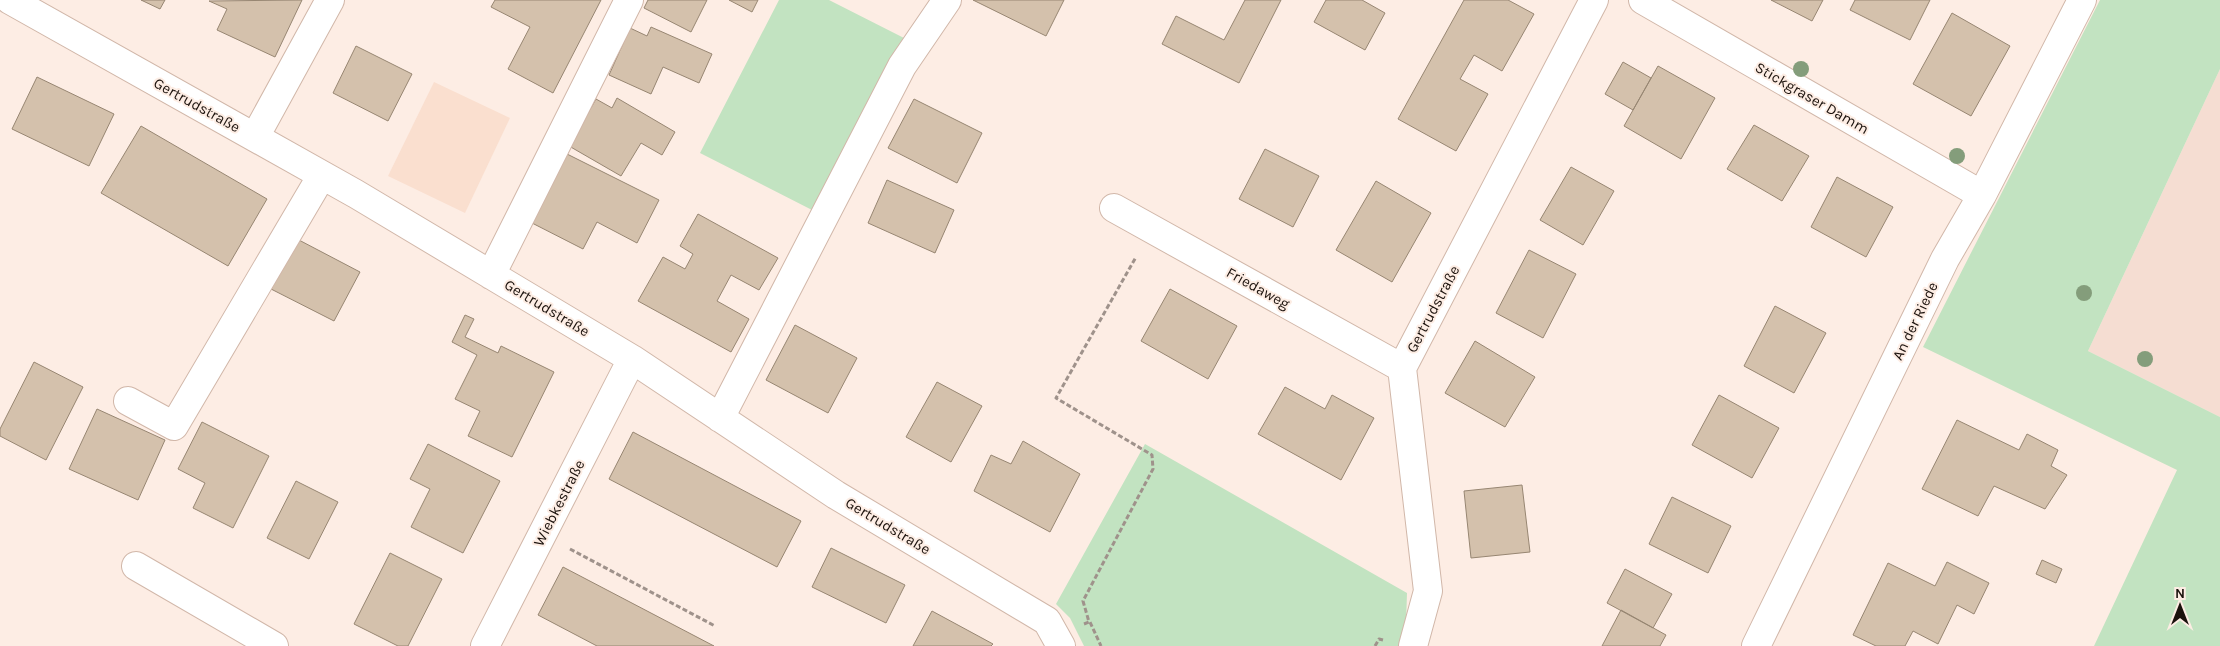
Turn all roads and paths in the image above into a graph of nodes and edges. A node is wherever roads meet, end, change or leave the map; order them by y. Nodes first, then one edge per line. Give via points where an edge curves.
1 (10, 0) edge
2 (330, 0) edge
3 (629, 0) edge
4 (947, 0) edge
5 (1594, 0) edge
6 (1643, 0) edge
7 (2082, 0) edge
8 (255, 137) junction
9 (322, 175) junction
10 (1982, 195) junction
11 (1114, 208) dead end
12 (1151, 228) junction
13 (491, 275) junction
14 (632, 359) junction
15 (1402, 368) junction
16 (128, 400) dead end
17 (720, 418) junction
18 (542, 534) junction
19 (136, 566) dead end
20 (1090, 622) junction
21 (715, 626) dead end
22 (1058, 641) edge
23 (274, 646) edge
24 (485, 646) edge
25 (1102, 646) edge
26 (1413, 646) edge
27 (1756, 646) edge

1 - 8 street, Gertrudstraße
2 - 8 street
3 - 13 street
4 - 17 street via 902,66
5 - 15 street, Gertrudstraße
6 - 10 street, Stickgraser Damm
7 - 10 street, An der Riede
8 - 9 street, Gertrudstraße
9 - 13 street, Gertrudstraße
9 - 16 street via 174,426
10 - 27 street, An der Riede via 1945,260
11 - 12 street, Friedaweg
12 - 15 street, Friedaweg
12 - 20 path via 1056,398 1152,455 1153,469 1083,601
13 - 14 street, Gertrudstraße
14 - 17 street, Gertrudstraße
14 - 18 street, Wiebkestraße
15 - 26 street, Gertrudstraße via 1428,591
17 - 22 street, Gertrudstraße via 836,495 1047,621
18 - 21 path
18 - 24 street, Wiebkestraße
19 - 23 street
20 - 22 path
20 - 25 path

